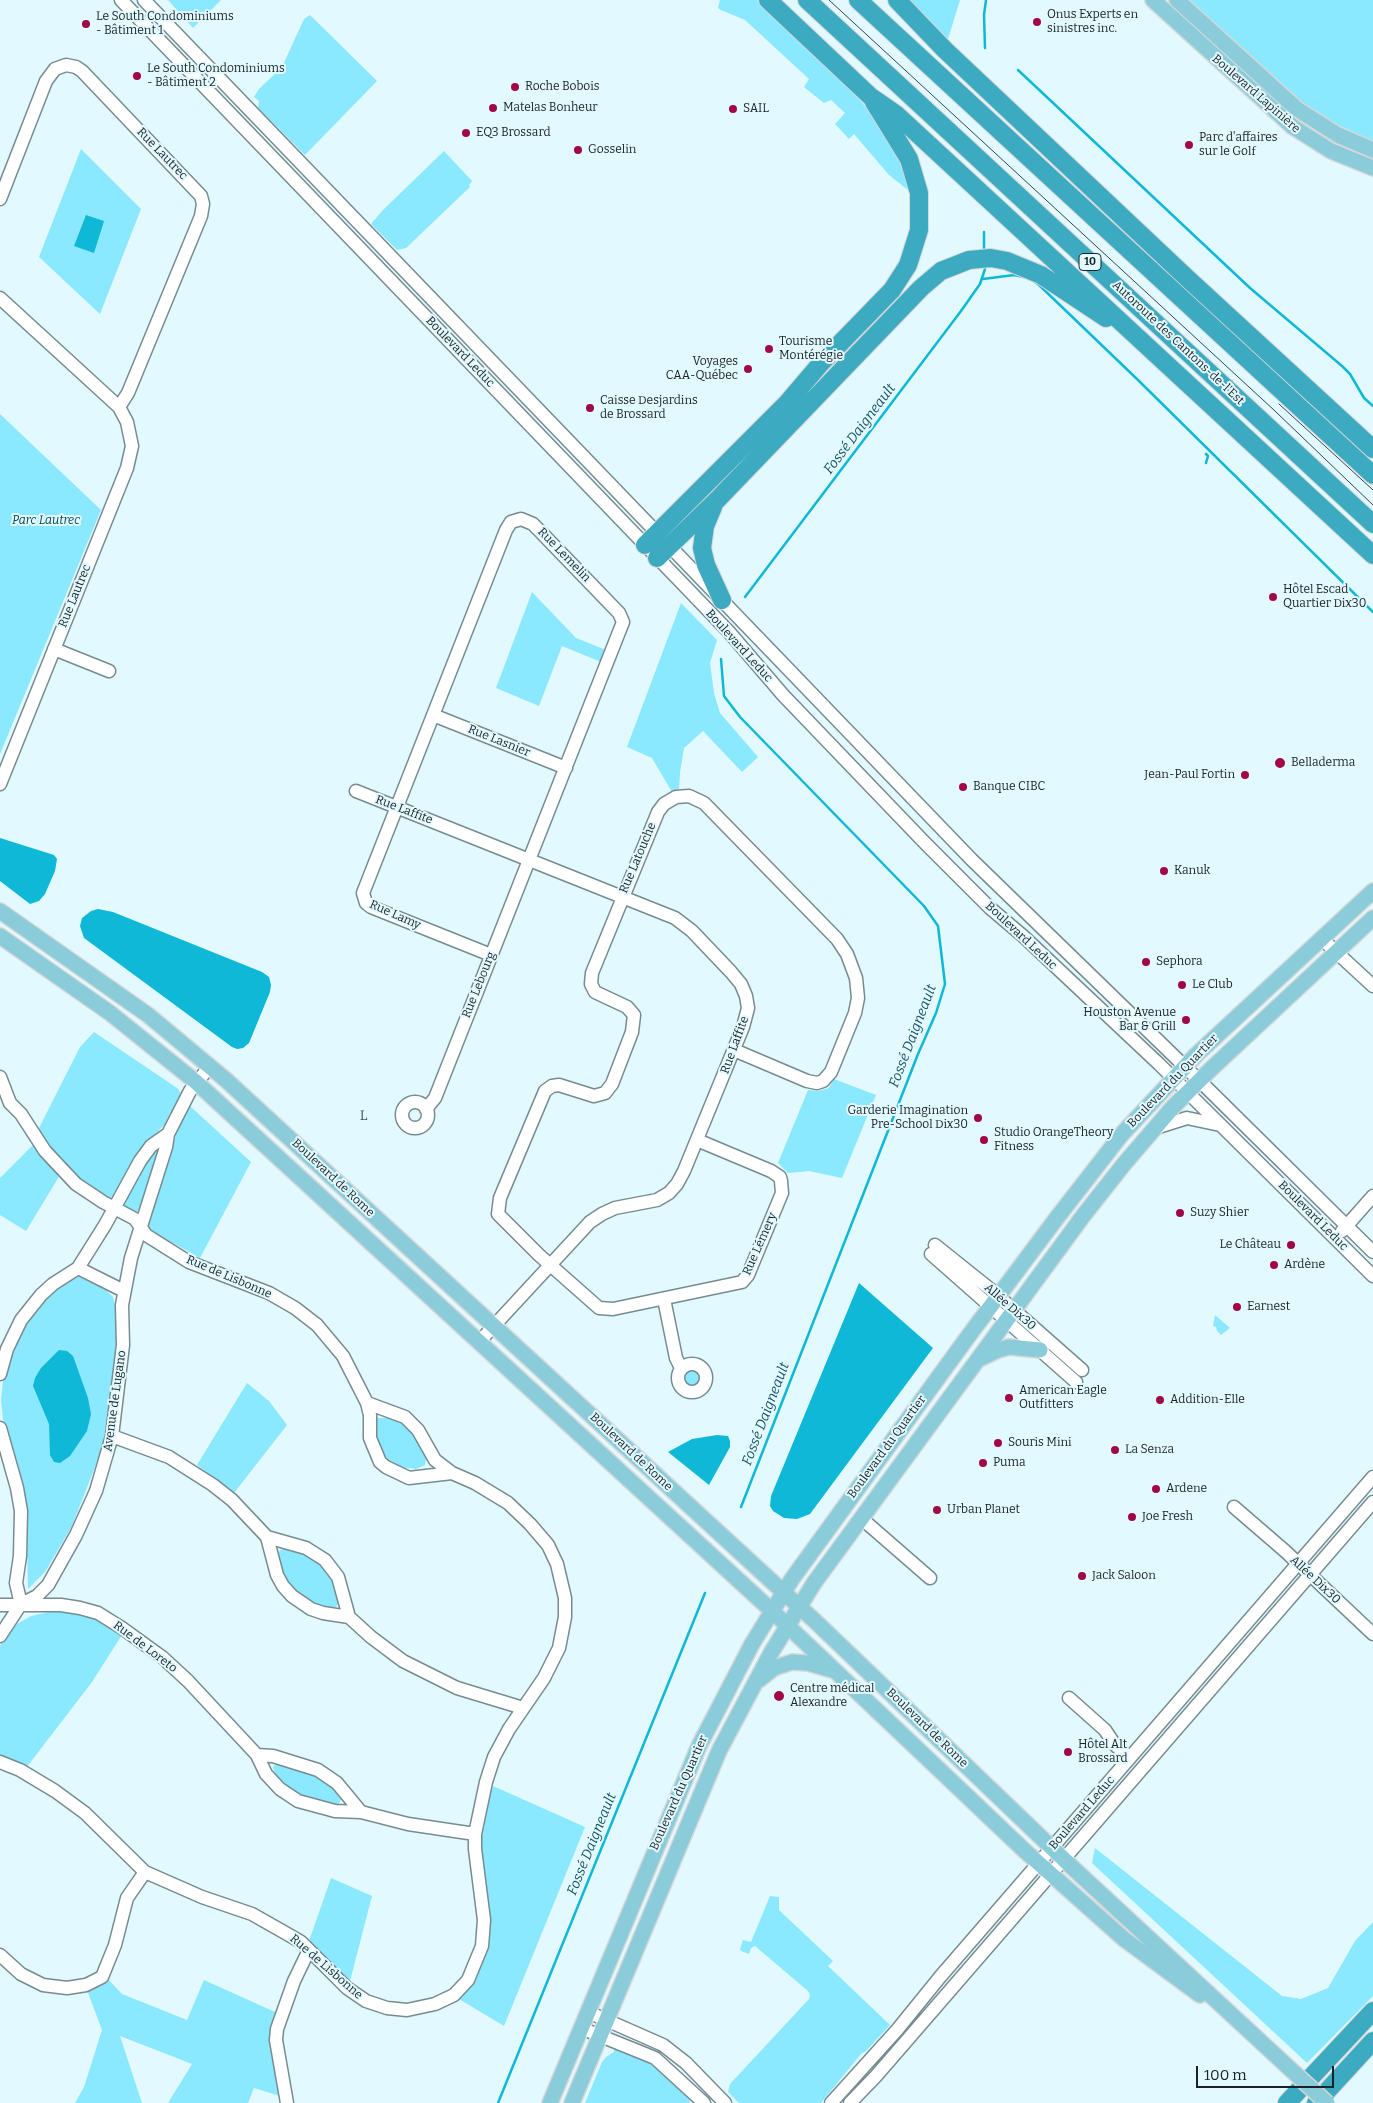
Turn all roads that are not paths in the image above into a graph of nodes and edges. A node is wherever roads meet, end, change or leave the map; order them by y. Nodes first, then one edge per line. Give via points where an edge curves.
1 (121, 0) edge
2 (144, 0) edge
3 (768, 0) edge
4 (807, 0) edge
5 (858, 0) edge
6 (886, 0) edge
7 (897, 0) edge
8 (1153, 0) edge
9 (1177, 0) edge
10 (945, 50) junction
11 (872, 97) junction
12 (1373, 150) edge
13 (1373, 168) edge
14 (0, 199) edge
15 (0, 298) edge
16 (1142, 341) junction
17 (119, 407) junction
18 (1373, 449) edge
19 (1373, 475) edge
20 (717, 500) junction
21 (1373, 524) edge
22 (657, 546) junction
23 (1373, 555) edge
24 (722, 600) junction
25 (54, 649) junction
26 (109, 671) dead end
27 (432, 715) junction
28 (566, 768) junction
29 (0, 784) edge
30 (356, 791) dead end
31 (396, 806) junction
32 (530, 859) junction
33 (1373, 891) edge
34 (623, 896) junction
35 (0, 911) edge
36 (1373, 918) edge
37 (0, 936) edge
38 (1321, 938) junction
39 (1336, 953) junction
40 (491, 955) junction
41 (1373, 986) edge
42 (734, 1050) junction
43 (210, 1066) junction
44 (1184, 1066) junction
45 (0, 1077) edge
46 (1173, 1078) junction
47 (1199, 1080) junction
48 (196, 1082) junction
49 (1188, 1092) junction
50 (5, 1102) edge
51 (426, 1108) dead end
52 (1224, 1126) junction
53 (1155, 1128) junction
54 (168, 1134) junction
55 (697, 1140) junction
56 (1373, 1196) edge
57 (114, 1208) junction
58 (140, 1226) junction
59 (1346, 1226) junction
60 (1336, 1238) junction
61 (933, 1250) dead end
62 (1373, 1252) edge
63 (550, 1264) junction
64 (78, 1268) junction
65 (1373, 1276) edge
66 (124, 1291) junction
67 (664, 1299) junction
68 (994, 1302) junction
69 (1010, 1316) junction
70 (494, 1326) junction
71 (479, 1342) junction
72 (1040, 1350) junction
73 (978, 1360) junction
74 (681, 1368) dead end
75 (0, 1374) edge
76 (368, 1404) junction
77 (0, 1428) edge
78 (112, 1436) junction
79 (452, 1473) junction
80 (1373, 1476) edge
81 (1373, 1502) edge
82 (1234, 1507) dead end
83 (861, 1518) junction
84 (268, 1537) junction
85 (1298, 1564) junction
86 (1310, 1575) junction
87 (930, 1578) dead end
88 (783, 1593) junction
89 (21, 1604) junction
90 (0, 1605) edge
91 (799, 1607) junction
92 (772, 1611) junction
93 (349, 1616) junction
94 (787, 1625) junction
95 (1373, 1634) edge
96 (0, 1636) edge
97 (835, 1671) junction
98 (754, 1684) junction
99 (1069, 1698) dead end
100 (523, 1708) junction
101 (257, 1755) junction
102 (1130, 1758) junction
103 (0, 1762) edge
104 (360, 1812) junction
105 (476, 1834) junction
106 (1052, 1848) junction
107 (1064, 1859) junction
108 (1038, 1863) junction
109 (145, 1872) junction
110 (1051, 1873) junction
111 (309, 1950) junction
112 (0, 1955) edge
113 (1373, 2011) edge
114 (588, 2012) junction
115 (607, 2020) junction
116 (1238, 2022) junction
117 (581, 2028) junction
118 (600, 2035) junction
119 (1373, 2041) edge
120 (1290, 2099) edge
121 (287, 2103) edge
122 (550, 2103) edge
123 (572, 2103) edge
124 (704, 2103) edge
125 (725, 2103) edge
126 (830, 2103) edge
127 (850, 2103) edge
128 (1316, 2103) edge
129 (1327, 2103) edge

1 - 22 street, Boulevard Leduc
2 - 22 street, Boulevard Leduc
3 - 11 highway
4 - 21 highway, Autoroute des Cantons-de-l'Est / 10
5 - 19 highway
6 - 10 highway
7 - 10 highway
8 - 13 main road, Boulevard Lapinière via 1293,127 1336,153
9 - 12 main road, Boulevard Lapinière via 1297,109 1338,135
10 - 18 highway
11 - 16 highway via 898,115
11 - 22 highway via 909,159 918,185 918,239 908,265 892,290 822,362
14 - 17 street, Rue Lautrec via 46,81 55,69 66,65 82,71 201,196 200,218 128,393
15 - 17 street, Rue Lautrec
16 - 20 highway via 1023,266 991,258 956,264 928,281
16 - 23 highway
17 - 25 street, Rue Lautrec via 130,433 130,459
20 - 22 highway
20 - 24 highway via 705,526 702,548
22 - 24 street, Boulevard Leduc
22 - 46 street, Boulevard Leduc via 783,695 957,875
24 - 44 street, Boulevard Leduc via 994,882
25 - 26 street
25 - 29 street, Rue Lautrec
27 - 28 street, Rue Lasnier
27 - 28 street, Rue Lemelin via 506,530 511,522 529,520 622,618 622,626
27 - 31 street, Rue Lemelin
28 - 32 street, Rue Lemelin
30 - 31 street, Rue Laffite
31 - 32 street, Rue Laffite
31 - 40 street, Rue Lamy via 364,886 366,903
32 - 34 street, Rue Laffite
32 - 40 street, Rue Lebourg
33 - 38 main road, Boulevard du Quartier
34 - 42 street, Rue Laffite via 683,923 741,984 748,1008
34 - 42 street, Rue Latouche via 659,809 673,798 689,796 704,803 844,949 856,978 857,1003 826,1079 817,1083 807,1081
34 - 63 street, Rue Latouche via 590,980 595,992 627,1007 634,1015 632,1032 612,1084 605,1093 594,1096 559,1085 545,1090 498,1203 502,1220
35 - 43 main road, Boulevard de Rome via 148,1015
36 - 39 main road, Boulevard du Quartier
37 - 48 main road, Boulevard de Rome via 110,1013
38 - 39 street
38 - 44 main road, Boulevard du Quartier
39 - 41 street
39 - 47 main road, Boulevard du Quartier
40 - 51 street, Rue Lebourg via 435,1098
42 - 55 street, Rue Laffite
43 - 48 street, Avenue de Lugano
43 - 70 main road, Boulevard de Rome
44 - 46 main road, Boulevard du Quartier
44 - 47 street, Boulevard Leduc
45 - 50 street, Rue de Lisbonne
46 - 49 street, Boulevard Leduc
46 - 68 main road, Boulevard du Quartier via 1104,1157
47 - 49 main road, Boulevard du Quartier
47 - 59 street, Boulevard Leduc
48 - 54 street, Avenue de Lugano
48 - 71 main road, Boulevard de Rome
49 - 52 street, Boulevard Leduc
49 - 53 main road, Boulevard du Quartier
50 - 57 street, Rue de Lisbonne via 21,1114 64,1173
52 - 53 street via 1187,1118
52 - 60 street, Boulevard Leduc
53 - 69 main road, Boulevard du Quartier via 1083,1216
54 - 57 street, Avenue de Lugano via 151,1146
54 - 58 street, Avenue de Lugano
55 - 63 street, Rue Laffite via 681,1179 669,1193 657,1200 615,1208 602,1214 585,1226
55 - 67 street, Rue Lémery via 776,1173 782,1181 782,1189 744,1280
56 - 59 street
57 - 58 street, Rue de Lisbonne via 135,1219
57 - 64 street, Avenue de Lugano
58 - 66 street, Avenue de Lugano
58 - 76 street, Rue de Lisbonne via 153,1241 189,1262 270,1293 308,1318 343,1356
59 - 60 street
59 - 62 street, Boulevard Leduc
60 - 65 street, Boulevard Leduc
61 - 68 street, Allée Dix30
63 - 67 street, Rue Lémery via 599,1308 613,1309
63 - 70 street, Rue Laffite
64 - 66 street
64 - 75 street, Avenue de Lugano via 53,1284 28,1309 14,1330
66 - 78 street, Avenue de Lugano via 122,1353
67 - 74 street
68 - 69 street, Allée Dix30
68 - 88 main road, Boulevard du Quartier
69 - 72 street, Allée Dix30
69 - 72 street, Allée Dix30 via 1079,1376
69 - 73 main road, Boulevard du Quartier
70 - 71 street, Rue Laffite
70 - 88 main road, Boulevard de Rome
71 - 92 main road, Boulevard de Rome
72 - 73 main road via 1010,1347
73 - 83 main road, Boulevard du Quartier
76 - 79 street, Rue de Lisbonne via 411,1421 435,1460
76 - 79 street, Rue de Lisbonne via 370,1438 380,1462 386,1467 409,1478
77 - 89 street via 21,1511 16,1583
78 - 84 street via 146,1447 189,1468 232,1500
78 - 89 street, Avenue de Lugano via 96,1490 76,1535 48,1585 37,1596
79 - 100 street, Rue de Lisbonne via 485,1488 535,1528 560,1572 566,1607 562,1640 544,1678
80 - 85 street, Boulevard Leduc
81 - 86 street, Boulevard Leduc
82 - 85 street, Allée Dix30
83 - 87 street
83 - 91 main road, Boulevard du Quartier
84 - 93 street via 306,1548 325,1560 338,1577
84 - 93 street via 277,1575 292,1596 311,1609
85 - 86 street, Allée Dix30
85 - 102 street, Boulevard Leduc
86 - 95 street, Allée Dix30
86 - 107 street, Boulevard Leduc
88 - 91 main road, Boulevard de Rome
88 - 92 main road, Boulevard du Quartier
89 - 90 street, Rue de Loreto
89 - 96 street, Avenue de Lugano
89 - 101 street, Rue de Loreto via 80,1608 122,1628 188,1680
91 - 94 main road, Boulevard du Quartier
91 - 106 main road, Boulevard de Rome
92 - 94 main road, Boulevard de Rome
92 - 114 main road, Boulevard du Quartier via 696,1753
93 - 100 street via 383,1646 419,1670 457,1688
94 - 97 main road, Boulevard de Rome
94 - 98 main road, Boulevard du Quartier
97 - 98 main road via 792,1662 774,1668
97 - 108 main road, Boulevard de Rome
98 - 115 main road, Boulevard du Quartier via 708,1776
99 - 102 street
100 - 105 street, Rue de Lisbonne via 494,1758
101 - 104 street via 273,1756 318,1770 337,1783
101 - 104 street, Rue de Loreto via 266,1774 298,1801 335,1812
102 - 106 street, Boulevard Leduc
103 - 109 street, Rue de Lisbonne via 55,1790 85,1813
104 - 105 street, Rue de Loreto via 425,1827
105 - 111 street, Rue de Lisbonne via 483,1940 468,1980 454,1995 435,2004 407,2010 387,2008 353,1992
106 - 107 main road, Boulevard de Rome
106 - 108 street, Boulevard Leduc
107 - 110 street, Boulevard Leduc
107 - 116 main road, Boulevard de Rome
108 - 110 main road, Boulevard de Rome
108 - 126 street, Boulevard Leduc via 897,2030
109 - 111 street, Rue de Lisbonne via 252,1914 290,1935
109 - 112 street via 127,1898 115,1945 102,1977 86,1985 67,1988 43,1985 21,1974
110 - 116 main road, Boulevard de Rome via 1124,1939
110 - 127 street, Boulevard Leduc
111 - 121 street via 277,2029
113 - 120 highway
114 - 115 street
114 - 117 main road, Boulevard du Quartier
115 - 118 main road, Boulevard du Quartier
115 - 125 street via 672,2050
116 - 129 main road, Boulevard de Rome, bridge
117 - 118 street
117 - 122 main road, Boulevard du Quartier
118 - 123 main road, Boulevard du Quartier
118 - 124 street via 655,2058
119 - 128 highway

